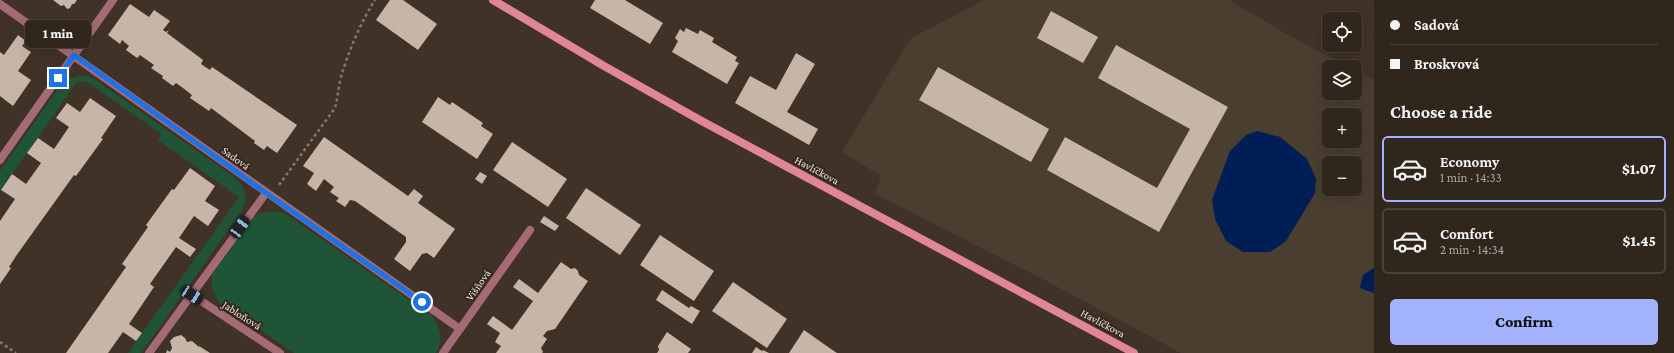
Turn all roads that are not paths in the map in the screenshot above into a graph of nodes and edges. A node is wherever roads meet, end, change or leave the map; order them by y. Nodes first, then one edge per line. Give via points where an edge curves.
1 (113, 0) edge
2 (493, 0) edge
3 (0, 4) edge
4 (74, 55) junction
5 (0, 160) edge
6 (268, 195) junction
7 (530, 230) dead end
8 (192, 295) junction
9 (460, 329) junction
10 (149, 353) edge
11 (280, 353) edge
12 (442, 353) edge
13 (1134, 353) edge

1 - 4 street
2 - 13 street, Havlíčkova via 698,119
3 - 4 street, Sadová
4 - 5 street
4 - 6 street, Sadová
6 - 8 street
6 - 9 street, Sadová
7 - 9 street, Višňová
8 - 10 street
8 - 11 street, Jabloňová
9 - 12 street, Višňová

